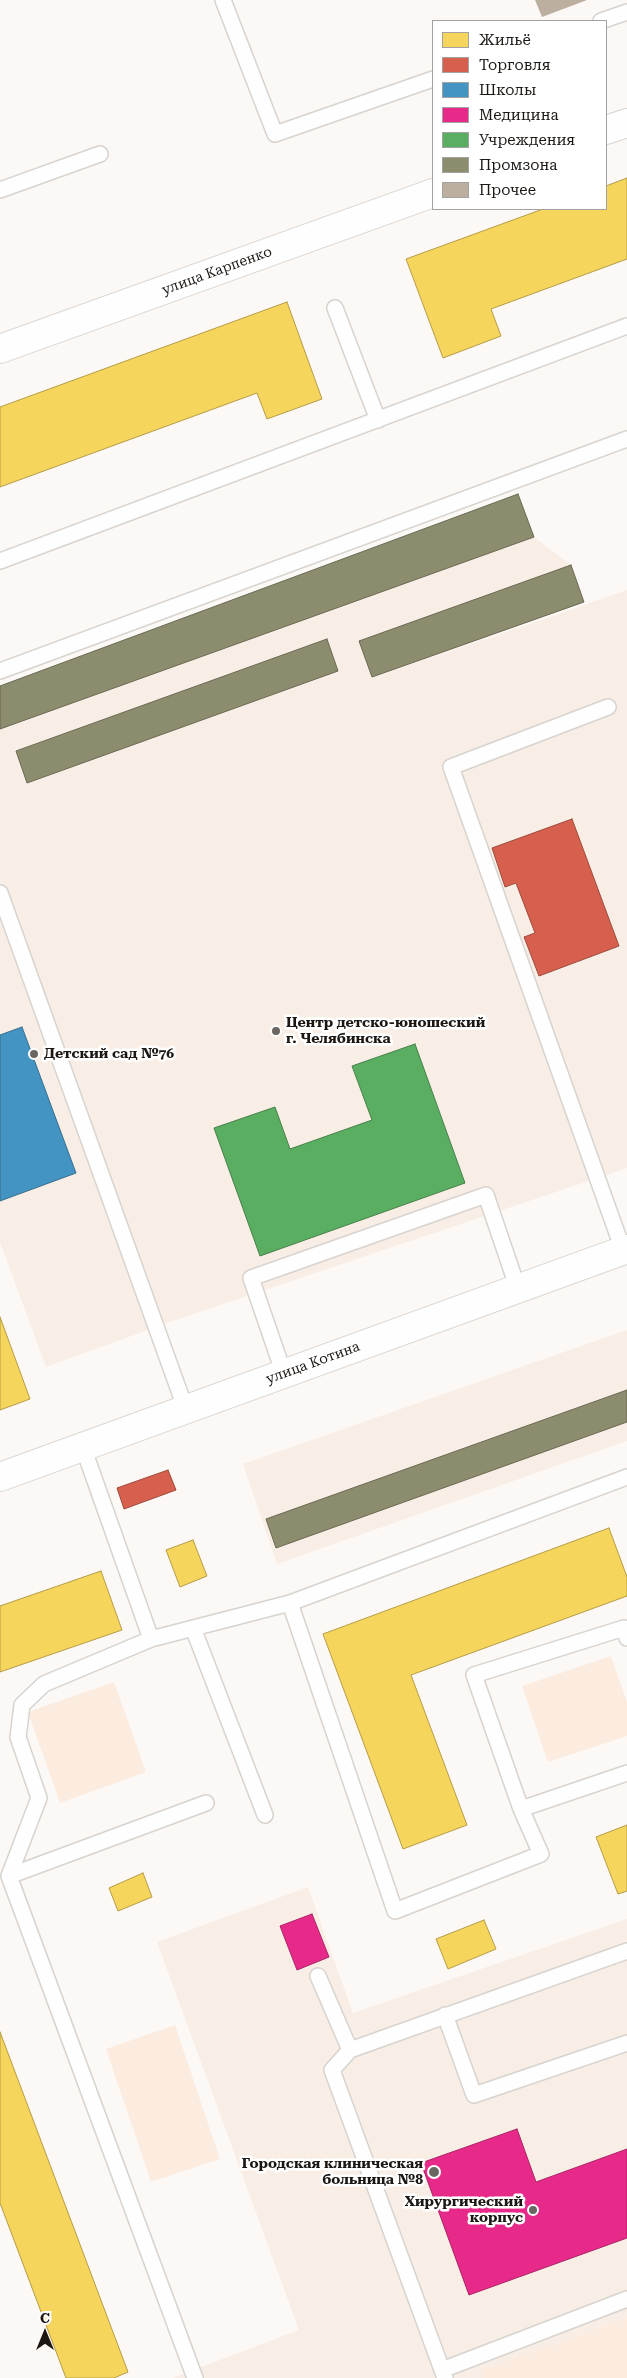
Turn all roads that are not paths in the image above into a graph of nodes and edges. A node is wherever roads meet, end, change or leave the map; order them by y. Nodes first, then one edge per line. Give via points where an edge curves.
1 (223, 0) edge
2 (627, 12) edge
3 (605, 20) edge
4 (432, 79) edge
5 (627, 122) edge
6 (607, 130) edge
7 (100, 154) dead end
8 (0, 190) edge
9 (432, 193) edge
10 (335, 308) dead end
11 (627, 326) edge
12 (0, 350) edge
13 (378, 420) junction
14 (627, 439) edge
15 (0, 561) edge
16 (0, 671) edge
17 (608, 707) dead end
18 (0, 894) edge
19 (625, 1250) edge
20 (518, 1289) junction
21 (284, 1374) junction
22 (186, 1410) junction
23 (83, 1447) junction
24 (0, 1477) edge
25 (627, 1477) edge
26 (290, 1603) junction
27 (193, 1628) junction
28 (627, 1638) edge
29 (151, 1639) junction
30 (627, 1774) edge
31 (206, 1803) dead end
32 (521, 1809) junction
33 (265, 1816) dead end
34 (9, 1876) junction
35 (627, 1951) edge
36 (318, 1976) dead end
37 (445, 2015) junction
38 (627, 2042) edge
39 (350, 2050) junction
40 (627, 2299) edge
41 (443, 2374) edge
42 (195, 2378) edge

1 - 4 lane via 275,134
2 - 3 lane
5 - 6 street
7 - 8 lane
9 - 12 street, улица Карпенко
10 - 13 lane
11 - 13 lane
13 - 15 lane
14 - 16 lane
17 - 19 lane via 451,767
18 - 22 lane
19 - 20 street, улица Котина
20 - 21 street, улица Котина
20 - 21 lane via 486,1195 251,1278
21 - 22 street, улица Котина
22 - 23 street, улица Котина
23 - 24 street, улица Котина
23 - 29 lane
25 - 26 lane
26 - 27 lane
26 - 32 lane via 395,1911 541,1854
27 - 29 lane
27 - 33 lane
28 - 32 lane via 624,1628 474,1676
29 - 34 lane via 44,1684 22,1705 18,1737 39,1798
30 - 32 lane
31 - 34 lane
34 - 42 lane
35 - 37 lane
36 - 39 lane
37 - 38 lane via 474,2095
37 - 39 lane
39 - 41 lane via 332,2070
40 - 41 lane

